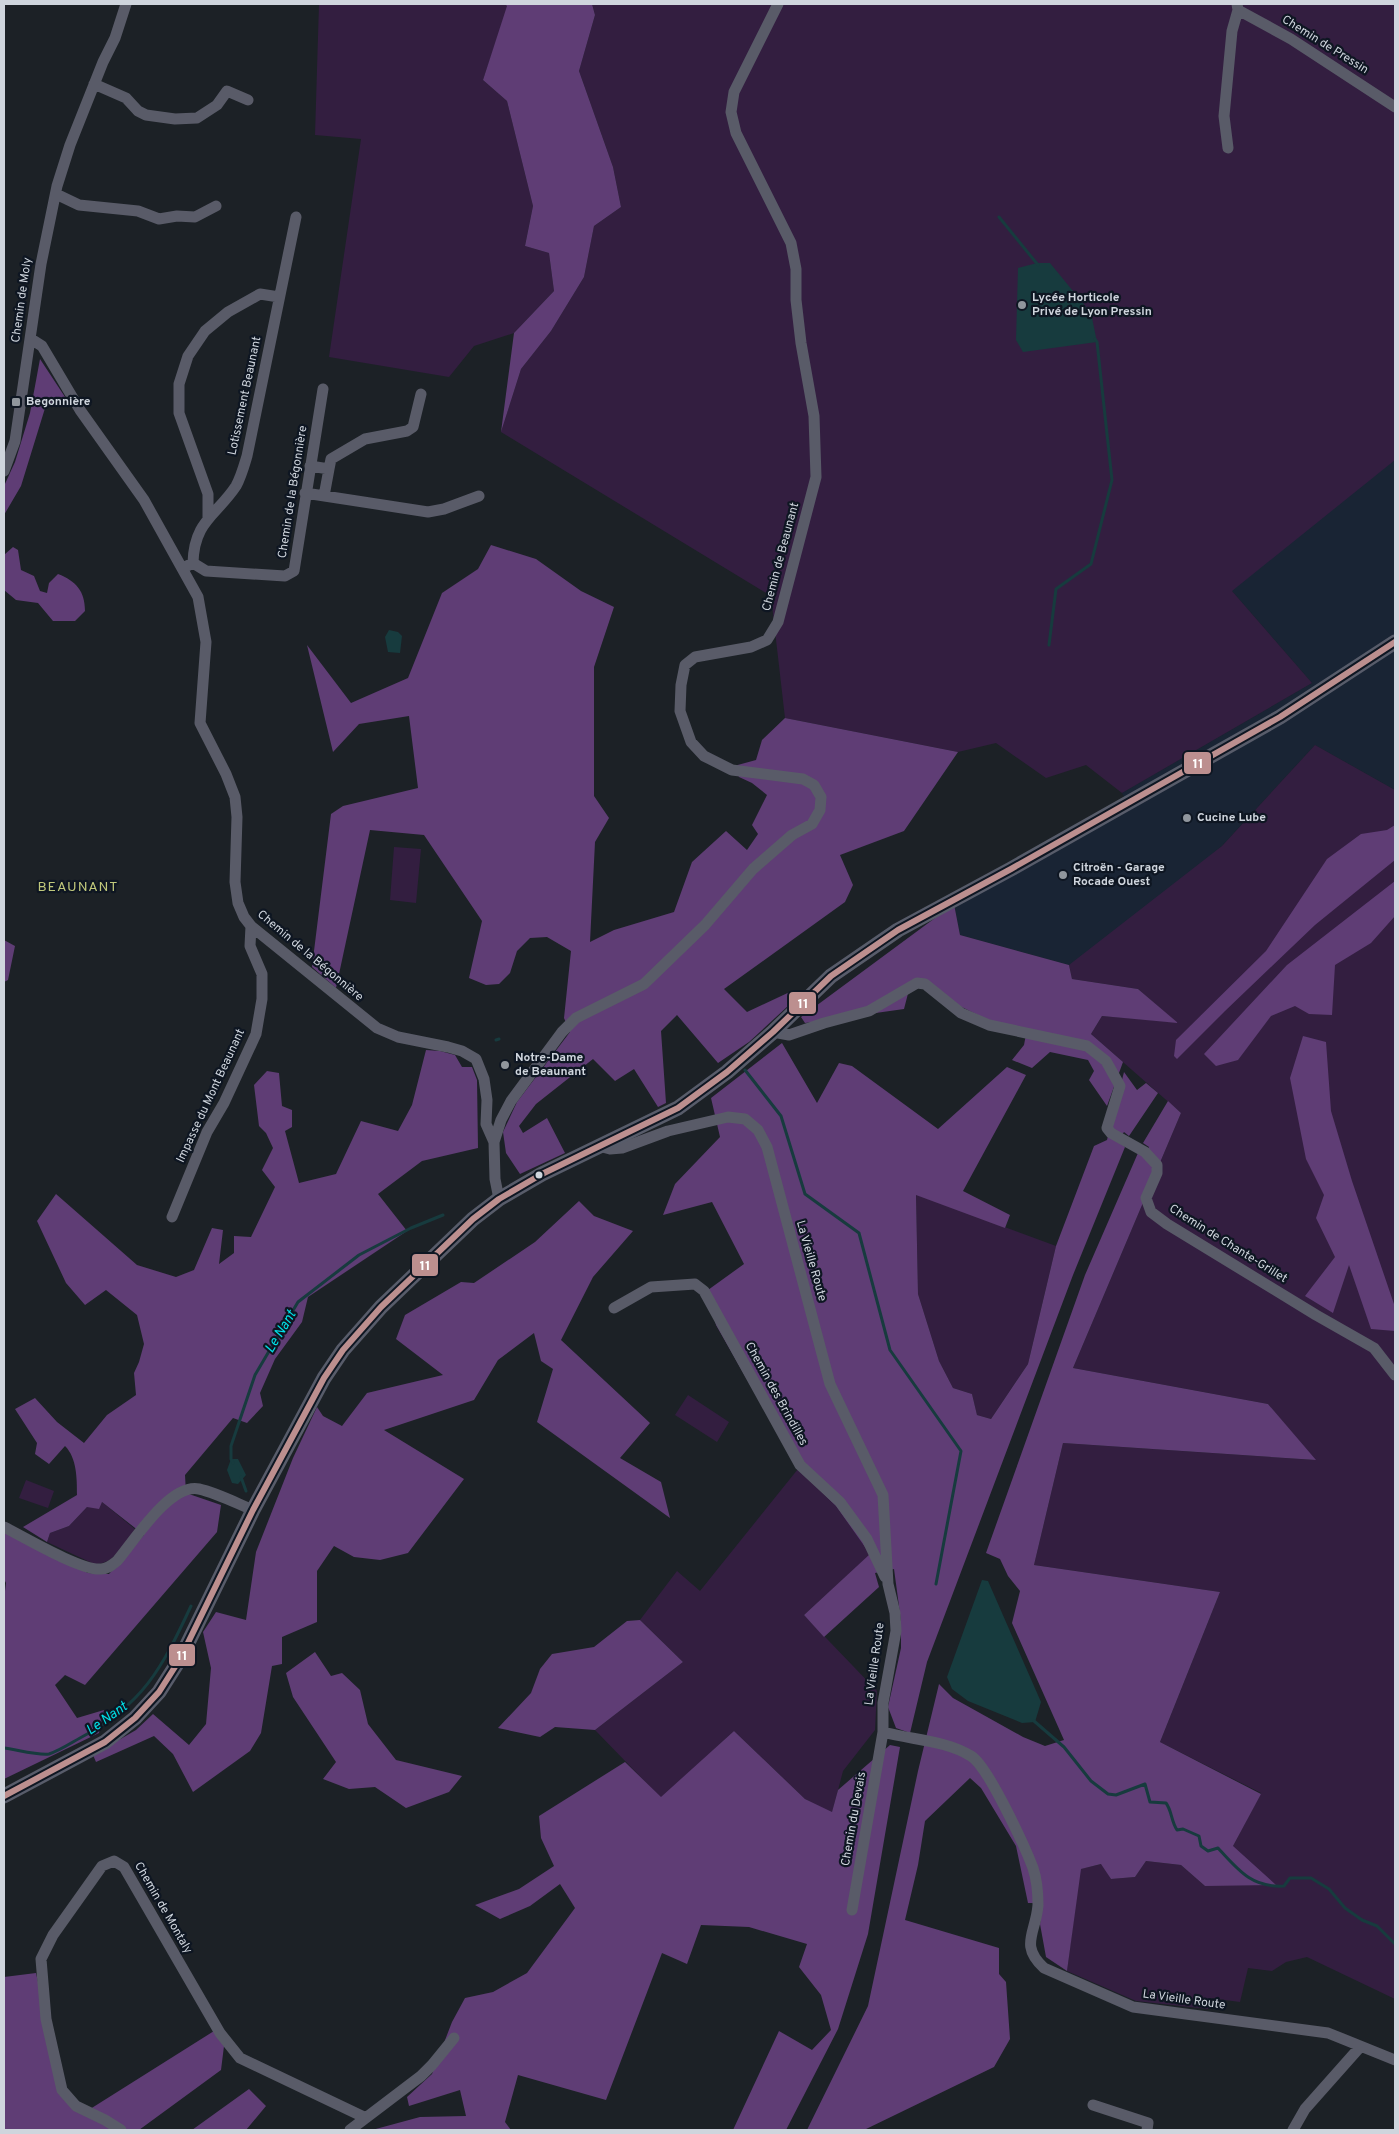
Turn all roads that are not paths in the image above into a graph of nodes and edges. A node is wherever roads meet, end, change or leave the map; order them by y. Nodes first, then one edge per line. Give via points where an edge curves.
1 (126, 4) edge
2 (778, 4) edge
3 (1238, 7) edge
4 (94, 84) junction
5 (248, 100) dead end
6 (1395, 107) edge
7 (1228, 148) dead end
8 (56, 194) junction
9 (216, 206) dead end
10 (296, 217) dead end
11 (279, 297) junction
12 (31, 339) junction
13 (323, 388) dead end
14 (421, 394) dead end
15 (9, 439) edge
16 (310, 466) junction
17 (328, 468) junction
18 (4, 471) edge
19 (306, 493) junction
20 (324, 496) junction
21 (479, 496) dead end
22 (208, 519) junction
23 (193, 563) junction
24 (182, 569) junction
25 (1395, 642) edge
26 (251, 926) junction
27 (773, 1032) junction
28 (494, 1142) junction
29 (598, 1146) junction
30 (499, 1199) junction
31 (172, 1216) dead end
32 (614, 1308) dead end
33 (1395, 1375) edge
34 (253, 1510) junction
35 (4, 1527) edge
36 (888, 1584) junction
37 (883, 1732) junction
38 (4, 1796) edge
39 (852, 1910) dead end
40 (454, 2038) dead end
41 (1360, 2047) junction
42 (1395, 2060) edge
43 (1093, 2105) dead end
44 (366, 2118) junction
45 (121, 2130) edge
46 (350, 2130) edge
47 (1147, 2130) edge
48 (1293, 2130) edge

1 - 4 street, Chemin de Moly
2 - 28 street, Chemin de Beaunant via 734,92 731,112 736,133 791,243 801,342 814,416 816,477 778,622 767,640 759,644 695,657 685,665 680,711 691,742 704,756 732,770 803,778 814,784 821,797 820,810 812,824 792,835 753,869 705,925 644,984 576,1018 562,1032 511,1101
3 - 6 street, Chemin de Pressin
3 - 7 street, Chemin de Pressin via 1232,31 1224,116
4 - 5 street via 126,98 146,116 197,118 217,105 227,91
4 - 8 street, Chemin de Moly via 63,165
8 - 9 street via 79,205 138,211 159,219 195,217
8 - 12 street, Chemin de Moly via 43,250
10 - 11 street, Lotissement Beaunant
11 - 22 street, Lotissement Beaunant via 247,456 236,485
11 - 22 street via 260,294 228,312 204,331 188,356 179,384 180,413 208,494
12 - 15 street, Chemin de Moly
12 - 24 street, Chemin de la Bégonnière via 42,346 80,410 144,500
13 - 16 street, Chemin de la Bégonnière
14 - 17 street via 413,427 365,439 330,458
15 - 18 street, Chemin de Moly
16 - 17 street
16 - 19 street, Chemin de la Bégonnière
17 - 20 street
19 - 20 street
19 - 23 street, Chemin de la Bégonnière via 294,571 285,576 206,571
20 - 21 street via 428,512
22 - 23 street, Lotissement Beaunant via 200,528 193,546
23 - 24 street
24 - 26 street, Chemin de la Bégonnière via 198,598 206,642 200,723 235,798 234,882 238,903
25 - 27 main road via 1280,717 898,930 830,976
26 - 28 street, Chemin de la Bégonnière via 377,1028 398,1037 462,1051 476,1059 484,1079 486,1124
26 - 31 street, Impasse du Mont Beaunant via 250,946 262,974 256,1034 207,1132
27 - 29 main road via 678,1108
27 - 33 street, Chemin de Chante-Grillet via 789,1035 869,1011 917,983 925,984 961,1013 989,1025 1086,1046 1106,1061 1120,1086 1107,1128 1145,1152 1157,1165 1157,1173 1146,1198 1151,1212 1374,1348
28 - 30 street, Chemin de Beaunant
29 - 30 main road
29 - 36 street, La Vieille Route via 622,1148 668,1131 728,1117 745,1119 758,1130 767,1147 830,1384 884,1495
30 - 34 main road via 473,1219 381,1307 343,1350 324,1378
32 - 36 street, Chemin des Brindilles via 651,1287 695,1284 704,1292 800,1465 840,1502 866,1538
34 - 35 street via 197,1489 185,1490 160,1508 118,1561 100,1570 80,1565
34 - 38 main road via 180,1659 159,1692 135,1718 105,1742
36 - 37 street, La Vieille Route via 896,1631 883,1703
37 - 39 street, Chemin du Devais
37 - 41 street, La Vieille Route via 960,1750 973,1757 987,1775 1019,1834 1034,1870 1038,1907 1030,1944 1033,1958 1044,1968 1133,2007 1328,2032
40 - 44 street via 427,2071
41 - 42 street, La Vieille Route
41 - 48 street via 1305,2108
43 - 47 street via 1148,2123
44 - 45 street, Chemin de Montaly via 240,2058 220,2033 124,1867 114,1861 102,1866 53,1935 42,1959 46,2019 62,2090 76,2106
44 - 46 street

